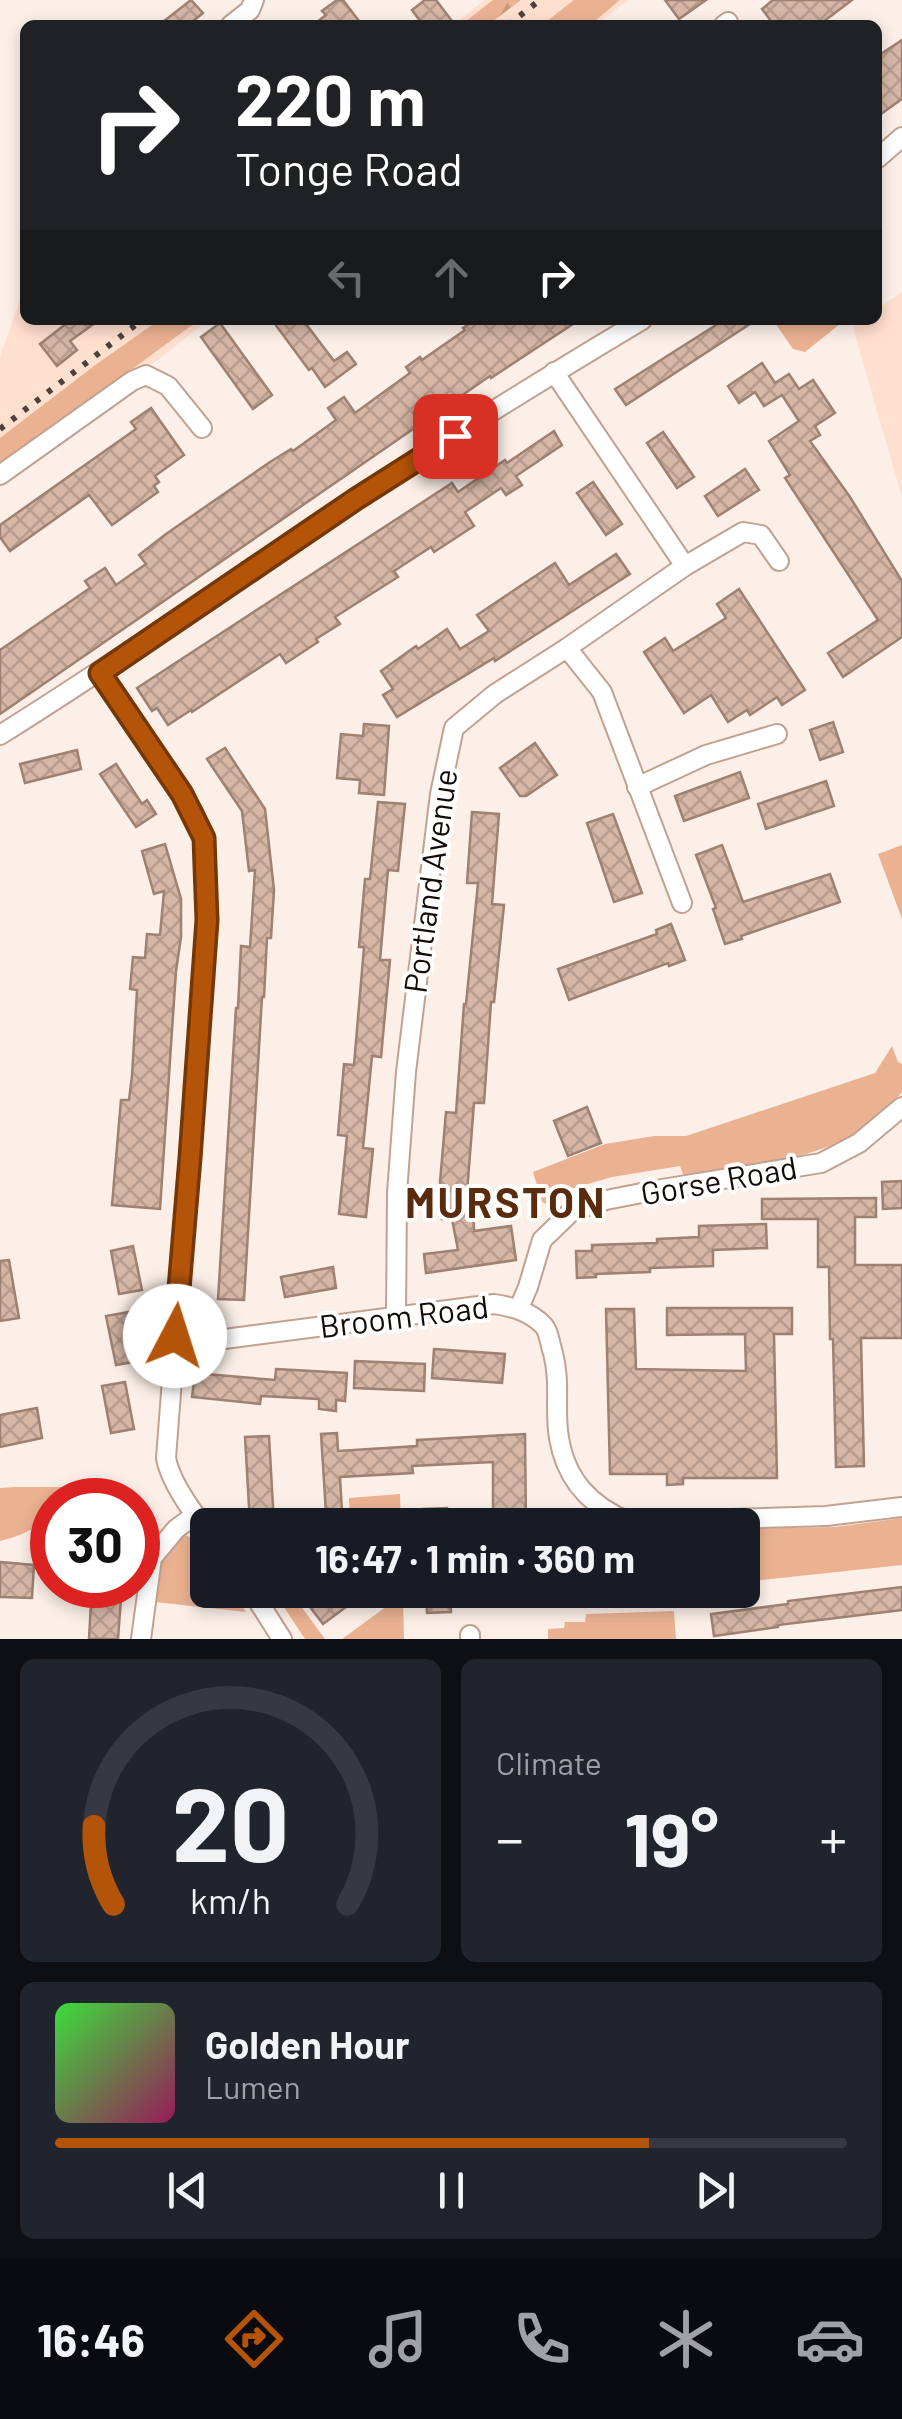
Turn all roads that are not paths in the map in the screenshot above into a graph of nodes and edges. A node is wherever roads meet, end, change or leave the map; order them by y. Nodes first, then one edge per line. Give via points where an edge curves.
1 (254, 0) edge
2 (237, 20) edge
3 (902, 137) edge
4 (882, 154) edge
5 (634, 325) edge
6 (554, 372) junction
7 (202, 428) dead end
8 (0, 475) edge
9 (779, 561) dead end
10 (685, 566) junction
11 (567, 648) junction
12 (100, 673) junction
13 (778, 734) dead end
14 (0, 736) edge
15 (637, 787) junction
16 (682, 903) dead end
17 (902, 1107) edge
18 (520, 1308) junction
19 (396, 1317) junction
20 (175, 1336) junction
21 (191, 1508) edge
22 (902, 1508) edge
23 (190, 1519) edge
24 (262, 1608) edge
25 (142, 1639) edge
26 (282, 1639) edge

1 - 2 street
3 - 4 street
5 - 6 street
6 - 10 street
6 - 12 street
7 - 8 street via 168,386 146,375
9 - 10 street, Portland Avenue via 761,536 743,532
10 - 11 street, Portland Avenue
11 - 15 street via 602,692
11 - 19 street, Portland Avenue via 454,728 406,1072
12 - 14 street
12 - 20 street via 204,838 207,920
13 - 15 street via 706,754
15 - 16 street
17 - 18 street, Gorse Road via 859,1144 821,1163 572,1210 542,1240
18 - 19 street, Broom Road via 494,1304
18 - 22 street, Broom Road via 546,1327 558,1374 558,1436 567,1470 607,1513 629,1522
19 - 20 street, Broom Road via 217,1340
20 - 21 street via 166,1458
23 - 25 street via 152,1558
24 - 26 street

